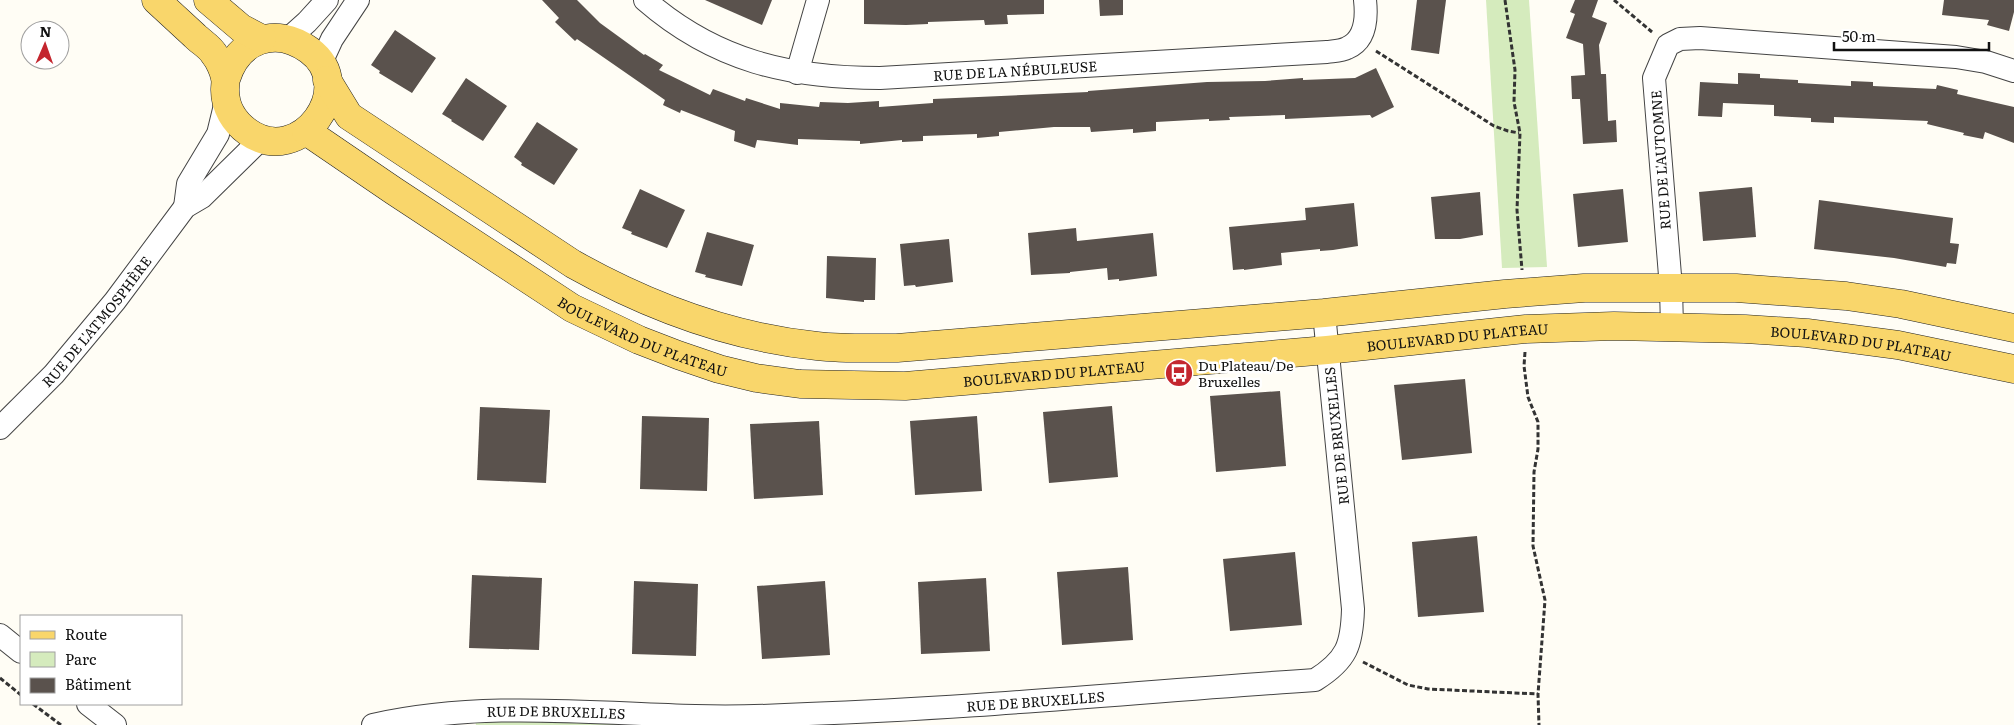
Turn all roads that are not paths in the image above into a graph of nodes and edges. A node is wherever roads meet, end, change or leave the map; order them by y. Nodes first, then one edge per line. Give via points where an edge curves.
1 (156, 0) edge
2 (208, 0) edge
3 (327, 0) edge
4 (358, 0) edge
5 (645, 0) edge
6 (818, 0) edge
7 (1365, 0) edge
8 (275, 39) junction
9 (324, 71) junction
10 (2014, 71) edge
11 (797, 73) junction
12 (226, 90) junction
13 (306, 131) junction
14 (262, 138) junction
15 (185, 207) junction
16 (1671, 288) junction
17 (1324, 313) junction
18 (1672, 327) junction
19 (2014, 328) edge
20 (1327, 350) junction
21 (2014, 369) edge
22 (0, 428) edge
23 (0, 635) edge
24 (20, 651) edge
25 (89, 705) edge
26 (115, 725) edge
27 (373, 725) edge

1 - 12 main road via 214,53
2 - 8 main road via 241,28
3 - 8 street via 307,22
4 - 9 street via 332,39
5 - 11 street, RUE DE LA NÉBULEUSE via 705,42 751,61
6 - 11 street
7 - 11 street, RUE DE LA NÉBULEUSE via 1366,22 1358,40 1346,49 1327,52 880,78
8 - 9 main road via 301,44 312,52
8 - 12 main road via 243,50 235,58
9 - 13 main road via 328,91 322,114
9 - 17 main road via 349,116 573,264 668,310 742,333 816,346 897,348
10 - 16 street, RUE DE L'AUTOMNE via 1956,57 1700,38 1680,39 1668,45 1654,78
12 - 14 main road via 231,113 239,124
12 - 15 street, RUE DE L'ATMOSPHÈRE via 218,134 188,184
13 - 14 main road via 285,140
13 - 20 main road, BOULEVARD DU PLATEAU via 572,308 638,340 719,369 756,378 800,384 905,386
14 - 15 street, RUE DE L'ATMOSPHÈRE via 202,197
15 - 22 street, RUE DE L'ATMOSPHÈRE via 54,374
16 - 17 main road via 1549,290
16 - 18 street, RUE DE L'AUTOMNE
16 - 19 main road via 1736,288 1846,296
17 - 20 street, RUE DE BRUXELLES
18 - 20 main road, BOULEVARD DU PLATEAU via 1570,326
18 - 21 main road, BOULEVARD DU PLATEAU via 1745,329 1856,339
20 - 27 street, RUE DE BRUXELLES via 1353,609 1352,633 1345,653 1333,668 1316,680 957,707 696,716 491,710
23 - 24 street
25 - 26 street

